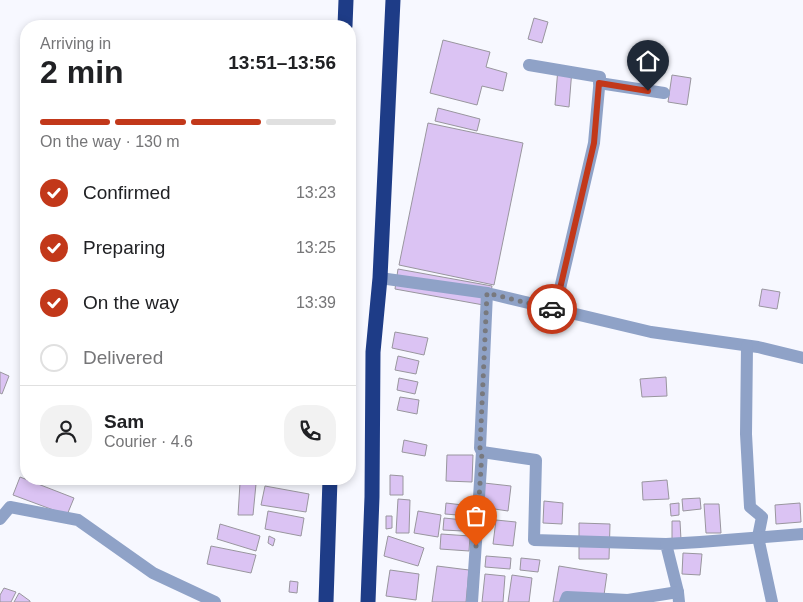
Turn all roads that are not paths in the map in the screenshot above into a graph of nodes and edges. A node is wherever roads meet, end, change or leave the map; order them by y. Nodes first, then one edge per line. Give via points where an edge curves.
1 (346, 0) edge
2 (393, 0) edge
3 (345, 20) edge
4 (529, 65) dead end
5 (599, 83) junction
6 (664, 94) dead end
7 (380, 278) junction
8 (487, 293) junction
9 (555, 310) junction
10 (747, 346) junction
11 (803, 358) edge
12 (482, 452) junction
13 (330, 485) edge
14 (0, 519) edge
15 (803, 534) edge
16 (758, 538) junction
17 (666, 544) junction
18 (678, 597) edge
19 (580, 600) edge
20 (215, 602) edge
21 (326, 602) edge
22 (368, 602) edge
23 (472, 602) edge
24 (565, 602) edge
25 (772, 602) edge

1 - 3 highway
2 - 7 highway
4 - 5 street via 600,77
5 - 6 street
5 - 9 street via 594,143
7 - 8 street
7 - 22 highway via 373,352
8 - 9 street
8 - 12 street
9 - 10 street via 651,332
10 - 11 street
10 - 16 street via 748,479 750,507 762,517
12 - 17 street via 536,460 534,540
12 - 23 street
13 - 21 highway
14 - 20 street via 10,507 78,520 153,573
15 - 16 street
16 - 17 street
16 - 25 street
17 - 18 street
18 - 19 street
19 - 24 street via 567,597

